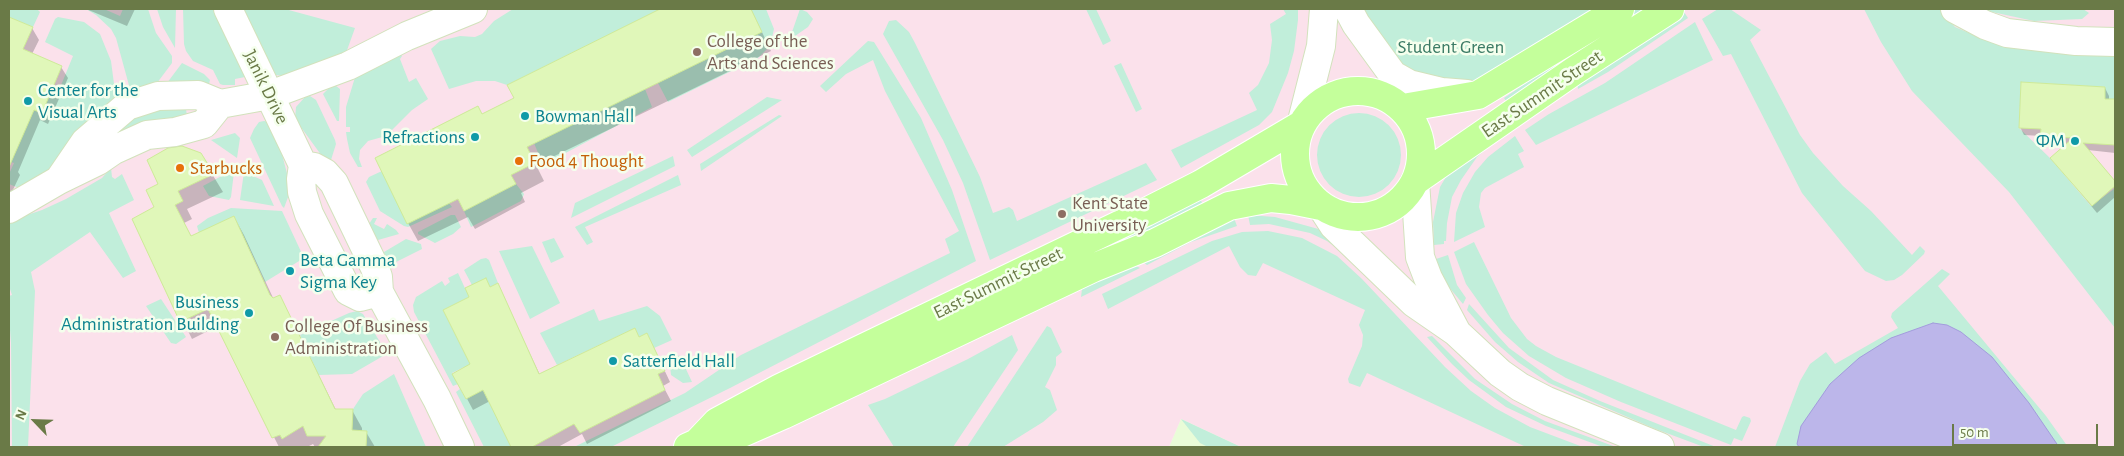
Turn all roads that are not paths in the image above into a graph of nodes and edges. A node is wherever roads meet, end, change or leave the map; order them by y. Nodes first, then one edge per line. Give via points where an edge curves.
1 (228, 9) edge
2 (473, 9) edge
3 (1324, 9) edge
4 (1348, 9) edge
5 (1620, 9) edge
6 (1670, 9) edge
7 (1955, 9) edge
8 (2115, 42) edge
9 (1393, 75) junction
10 (270, 95) junction
11 (1478, 95) junction
12 (220, 104) junction
13 (1403, 108) junction
14 (1301, 125) junction
15 (59, 180) junction
16 (1415, 181) junction
17 (9, 209) edge
18 (1328, 216) junction
19 (1456, 332) junction
20 (693, 445) edge
21 (460, 447) edge
22 (1660, 447) edge

1 - 10 street, Janik Drive
2 - 10 street via 348,66
3 - 14 street via 1320,46
4 - 9 street
5 - 11 main road, East Summit Street
6 - 16 main road, East Summit Street
7 - 8 street via 2007,33
9 - 11 street via 1409,84 1442,92
9 - 13 street
10 - 12 street
10 - 21 street, Janik Drive via 304,165 301,186 307,207 348,291 360,297 379,292
11 - 13 main road, East Summit Street
12 - 15 street via 204,124 176,132 146,135
12 - 15 street via 198,95 158,96 127,106 85,142
13 - 14 main road via 1386,96 1368,90 1348,91 1329,97 1312,108
13 - 16 main road via 1421,143 1421,162
14 - 18 main road via 1294,154 1296,170 1306,190
14 - 20 main road, East Summit Street via 1201,184 1146,212 780,388 718,422
15 - 17 street
16 - 18 main road via 1391,208 1374,216
16 - 19 street via 1420,257
18 - 19 street via 1414,304
18 - 20 main road, East Summit Street via 1291,200 1271,198 1229,206 1155,244 1093,268 816,400 726,440
19 - 22 street via 1482,358 1520,387

